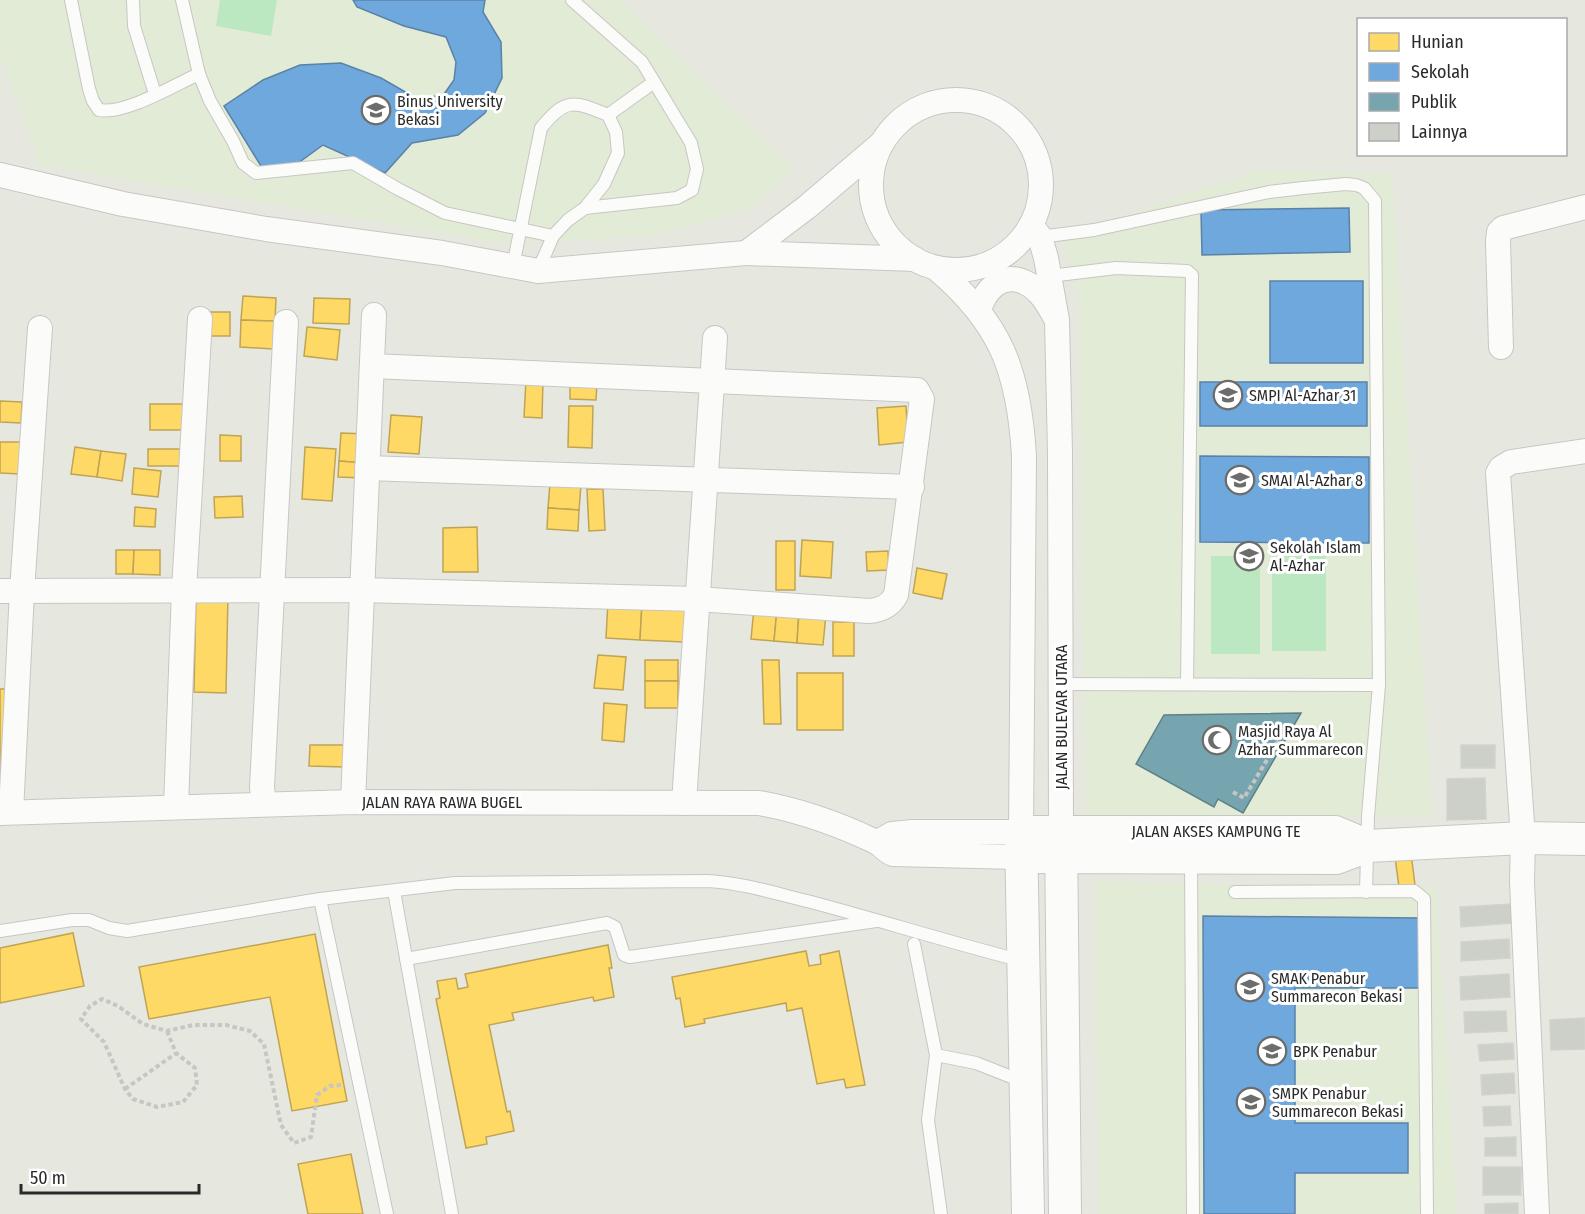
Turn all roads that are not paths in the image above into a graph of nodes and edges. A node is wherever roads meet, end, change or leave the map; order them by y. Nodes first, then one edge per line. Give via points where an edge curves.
1 (71, 0) edge
2 (133, 0) edge
3 (182, 0) edge
4 (572, 0) edge
5 (199, 74) junction
6 (654, 82) junction
7 (155, 94) junction
8 (608, 115) junction
9 (883, 142) junction
10 (0, 175) edge
11 (1585, 207) edge
12 (585, 208) junction
13 (520, 228) junction
14 (1036, 231) junction
15 (553, 236) junction
16 (746, 253) junction
17 (925, 263) junction
18 (513, 266) junction
19 (538, 271) junction
20 (1050, 276) junction
21 (979, 310) junction
22 (374, 315) dead end
23 (200, 319) dead end
24 (1057, 320) junction
25 (286, 322) dead end
26 (40, 328) dead end
27 (715, 338) dead end
28 (1501, 347) dead end
29 (372, 366) junction
30 (712, 382) junction
31 (1585, 451) edge
32 (367, 468) junction
33 (705, 480) junction
34 (912, 488) junction
35 (184, 590) junction
36 (272, 590) junction
37 (361, 590) junction
38 (11, 591) edge
39 (697, 599) junction
40 (1061, 684) junction
41 (1187, 684) junction
42 (1379, 685) junction
43 (353, 801) junction
44 (684, 803) junction
45 (264, 804) junction
46 (176, 807) junction
47 (6, 812) edge
48 (1523, 838) junction
49 (1585, 839) edge
50 (1022, 844) junction
51 (1061, 844) junction
52 (1368, 846) junction
53 (1191, 856) junction
54 (394, 891) junction
55 (1234, 892) dead end
56 (1366, 892) junction
57 (320, 899) junction
58 (881, 921) junction
59 (0, 931) edge
60 (914, 944) dead end
61 (406, 958) junction
62 (1024, 961) junction
63 (936, 1055) junction
64 (1025, 1082) junction
65 (387, 1214) edge
66 (452, 1214) edge
67 (941, 1214) edge
68 (1028, 1214) edge
69 (1065, 1214) edge
70 (1193, 1214) edge
71 (1427, 1214) edge
72 (1537, 1214) edge

1 - 7 lane via 89,89 99,110 125,108
2 - 7 lane via 134,26
3 - 5 lane
4 - 6 lane via 642,62
5 - 7 lane
5 - 13 lane via 243,163 256,173 353,163 445,213
6 - 8 lane
6 - 12 lane via 691,142 697,170 692,190 677,198
8 - 12 lane via 616,132 618,153 604,184
8 - 13 lane via 585,105 568,104 554,112 541,128
9 - 14 street via 894,127 926,106 963,101 998,112 1014,123 1035,153 1041,190
9 - 16 street
9 - 17 street via 872,178 877,216 899,248
10 - 18 street via 123,204
11 - 28 street via 1499,232
12 - 15 lane
13 - 15 lane
13 - 18 lane
14 - 17 street via 991,263 964,270
14 - 20 street, JALAN BULEVAR UTARA
14 - 42 lane via 1094,230 1303,188 1346,184 1360,186 1369,193 1376,203
15 - 19 lane
16 - 17 street
16 - 19 street
17 - 21 street via 961,289
18 - 19 street
20 - 24 street, JALAN BULEVAR UTARA
20 - 41 lane via 1116,268 1187,271 1192,275
21 - 24 street via 989,289 998,283 1017,281 1034,289
21 - 50 street via 1008,363 1022,429
22 - 29 street
23 - 35 street
24 - 40 street, JALAN BULEVAR UTARA
25 - 36 street
26 - 38 street
27 - 30 street
29 - 30 street
29 - 32 street
30 - 33 street
30 - 34 street via 917,390 922,399
31 - 48 street via 1511,462 1498,473
32 - 33 street
32 - 37 street
33 - 34 street
33 - 39 street
34 - 39 street via 896,595 885,606 869,611
35 - 36 street
35 - 38 street
35 - 46 street
36 - 37 street
36 - 45 street
37 - 39 street
37 - 43 street
38 - 47 street
39 - 44 street
40 - 41 lane
40 - 51 street, JALAN BULEVAR UTARA
41 - 42 lane
42 - 52 lane
43 - 44 street, JALAN RAYA RAWA BUGEL
43 - 45 street, JALAN RAYA RAWA BUGEL
44 - 50 street, JALAN RAYA RAWA BUGEL via 776,806 878,842 893,854
45 - 46 street, JALAN RAYA RAWA BUGEL
46 - 47 street, JALAN RAYA RAWA BUGEL
48 - 49 street, JALAN AKSES KAMPUNG TE
48 - 52 street, JALAN AKSES KAMPUNG TE
48 - 72 street
50 - 51 street, JALAN RAYA RAWA BUGEL
50 - 62 street
51 - 52 street, JALAN AKSES KAMPUNG TE via 1335,832
51 - 53 street, JALAN AKSES KAMPUNG TE
51 - 69 street, JALAN BULEVAR UTARA
52 - 53 street, JALAN AKSES KAMPUNG TE via 1336,858
52 - 56 lane
53 - 70 lane
54 - 57 lane
54 - 58 lane via 455,883 725,882
54 - 61 lane
55 - 56 lane
56 - 71 lane via 1414,891 1425,902
57 - 59 lane via 127,931 89,920 72,920
57 - 65 lane
58 - 61 lane via 630,957 624,955 615,927 607,923
58 - 62 lane
60 - 63 lane
61 - 66 lane
62 - 64 street
63 - 64 lane via 976,1063
63 - 67 lane via 928,1120
64 - 68 street

